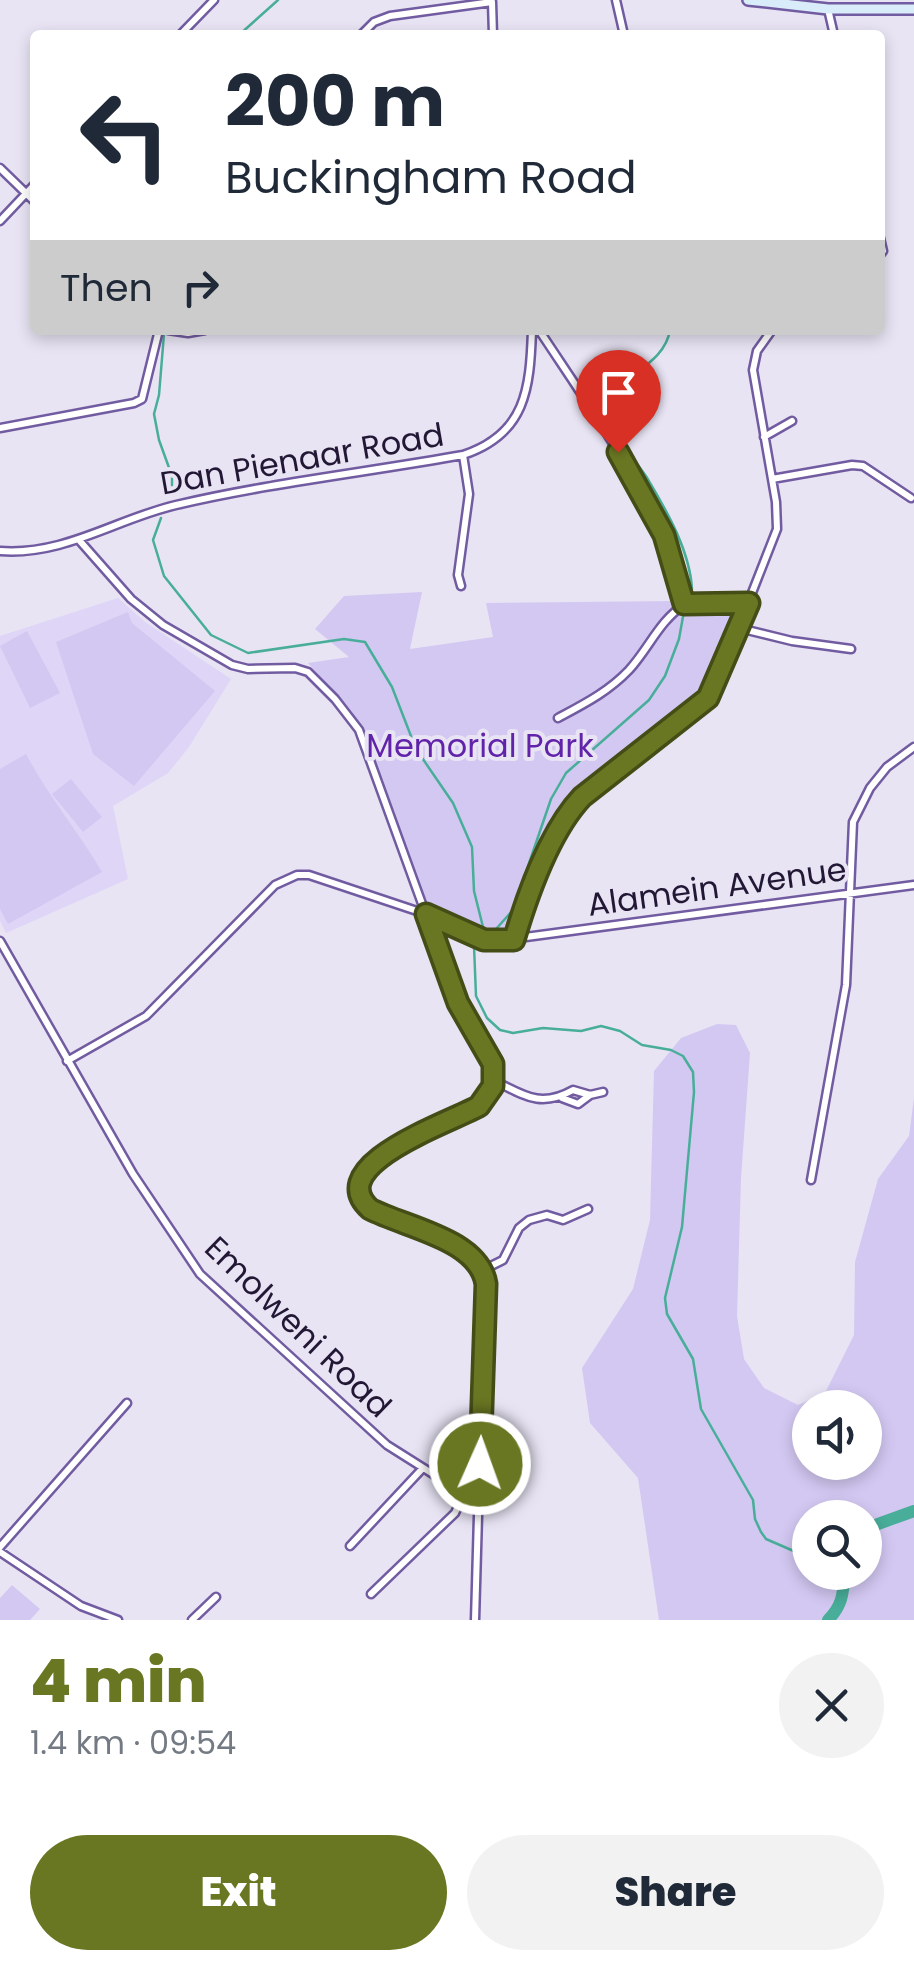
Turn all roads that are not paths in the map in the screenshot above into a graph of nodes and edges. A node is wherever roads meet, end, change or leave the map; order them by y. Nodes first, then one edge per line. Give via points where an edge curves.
1 (214, 0) edge
2 (616, 0) edge
3 (748, 0) edge
4 (493, 1) edge
5 (914, 8) edge
6 (828, 9) junction
7 (185, 30) edge
8 (366, 30) edge
9 (494, 30) edge
10 (623, 30) edge
11 (833, 30) edge
12 (0, 168) edge
13 (30, 190) edge
14 (26, 194) junction
15 (30, 198) edge
16 (0, 221) edge
17 (157, 335) edge
18 (534, 335) edge
19 (538, 335) edge
20 (769, 335) edge
21 (792, 421) dead end
22 (0, 428) edge
23 (764, 437) junction
24 (463, 455) junction
25 (772, 479) junction
26 (911, 498) dead end
27 (80, 540) junction
28 (0, 551) edge
29 (461, 586) dead end
30 (749, 603) junction
31 (684, 604) junction
32 (739, 628) junction
33 (852, 650) dead end
34 (558, 718) dead end
35 (914, 748) edge
36 (914, 885) edge
37 (851, 894) junction
38 (426, 914) junction
39 (514, 940) junction
40 (0, 941) edge
41 (68, 1061) junction
42 (495, 1081) junction
43 (603, 1092) dead end
44 (590, 1094) junction
45 (562, 1097) junction
46 (812, 1180) dead end
47 (588, 1209) dead end
48 (483, 1270) junction
49 (128, 1402) dead end
50 (422, 1469) junction
51 (462, 1495) junction
52 (479, 1504) junction
53 (350, 1546) dead end
54 (0, 1550) edge
55 (372, 1594) dead end
56 (216, 1598) dead end
57 (118, 1620) edge
58 (192, 1620) edge
59 (475, 1620) edge

1 - 7 street
2 - 10 street
3 - 6 main road
4 - 8 street via 390,16
4 - 9 street
5 - 6 main road
6 - 11 street
12 - 14 street
13 - 14 street
14 - 15 street
14 - 16 street
17 - 22 street via 142,399
18 - 24 street, Dan Pienaar Road via 528,388 510,426
19 - 31 street via 634,477 664,535
20 - 23 street via 752,370
21 - 23 street
23 - 25 street
24 - 27 street, Dan Pienaar Road via 183,503
24 - 29 street via 470,494
25 - 26 street via 852,464
25 - 30 street via 778,528
27 - 28 street, Dan Pienaar Road
27 - 38 street via 138,605 224,662 295,668 321,683 359,730
30 - 31 street
30 - 32 street
31 - 34 street via 609,689
32 - 33 street
32 - 39 street via 708,698 572,808
35 - 37 street via 887,768 859,806 850,837
36 - 37 street, Alamein Avenue
37 - 39 street, Alamein Avenue
37 - 46 street via 846,985
38 - 39 street, Alamein Avenue via 480,938
38 - 41 street, Alamein Avenue via 308,875 284,880 146,1016
38 - 42 street
40 - 41 street, Emolweni Road
41 - 50 street, Emolweni Road via 141,1187 207,1282 354,1418
42 - 45 street via 527,1097
42 - 48 street via 479,1106 379,1156 358,1183 370,1209 462,1248
43 - 44 street
44 - 45 street via 573,1090
44 - 45 street via 578,1104
47 - 48 street via 563,1220 529,1220 502,1260
48 - 52 street
49 - 54 street
50 - 51 street, Emolweni Road
50 - 53 street
51 - 52 street, Emolweni Road
51 - 55 street via 454,1513
52 - 59 street
54 - 57 street via 81,1606
56 - 58 street

